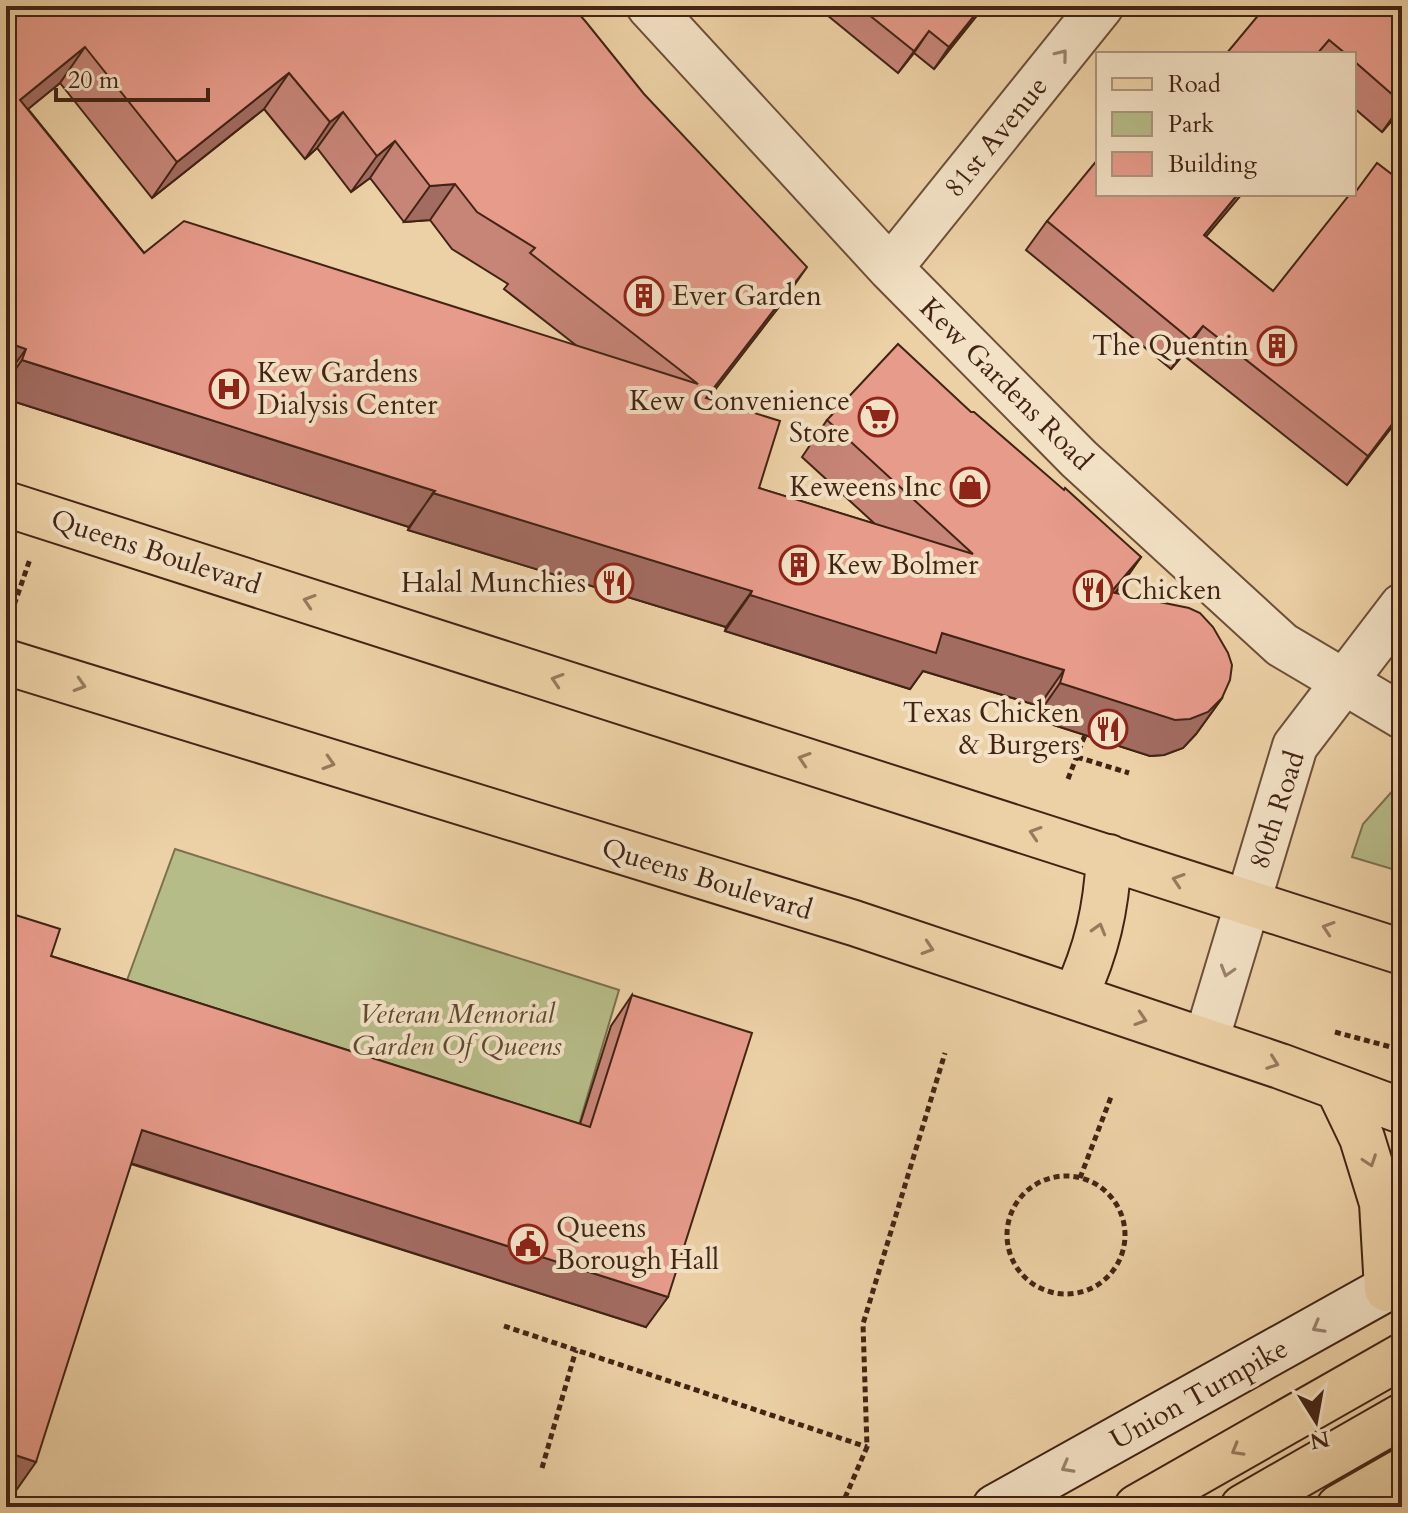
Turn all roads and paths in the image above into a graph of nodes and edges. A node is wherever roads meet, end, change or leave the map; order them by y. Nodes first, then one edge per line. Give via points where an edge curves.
1 (649, 6) edge
2 (1101, 6) edge
3 (890, 268) junction
4 (6, 504) edge
5 (30, 558) dead end
6 (1402, 606) edge
7 (7, 625) edge
8 (6, 662) edge
9 (1342, 682) junction
10 (1402, 716) edge
11 (1085, 735) edge
12 (1077, 757) junction
13 (1129, 773) dead end
14 (1068, 779) dead end
15 (1109, 857) junction
16 (1248, 902) junction
17 (1402, 952) edge
18 (1075, 997) junction
19 (1206, 1041) junction
20 (945, 1053) dead end
21 (1339, 1090) junction
22 (1111, 1097) dead end
23 (1402, 1111) edge
24 (1080, 1178) junction
25 (1394, 1285) edge
26 (504, 1326) dead end
27 (576, 1349) junction
28 (1402, 1356) edge
29 (1402, 1416) edge
30 (867, 1447) junction
31 (542, 1468) dead end
32 (1402, 1471) edge
33 (841, 1507) edge
34 (995, 1507) edge
35 (1137, 1507) edge
36 (1243, 1507) edge
37 (1339, 1507) edge

1 - 3 street, Kew Gardens Road
3 -> 2 street, 81st Avenue
3 - 9 street, Kew Gardens Road via 1079,459 1282,645
15 -> 4 main road, Queens Boulevard
5 - 7 path
6 - 9 street, 80th Road
8 -> 18 main road, Queens Boulevard via 854,923
9 - 10 street, Kew Gardens Road
9 - 16 street, 80th Road via 1295,746
11 - 12 path
12 - 13 path
12 - 14 path
16 -> 15 main road, Queens Boulevard
18 -> 15 main road via 1106,905
17 -> 16 main road, Queens Boulevard
16 -> 19 street, 80th Road
18 -> 19 main road, Queens Boulevard
19 -> 21 main road, Queens Boulevard
20 - 30 path via 863,1324
21 - 23 main road, Queens Boulevard
21 -> 25 main road via 1362,1138 1382,1203
22 - 24 path
24 - 24 path via 1105,1191 1118,1207 1124,1247 1117,1266 1089,1290 1048,1291 1029,1282 1016,1267 1008,1247 1011,1212 1039,1182
25 -> 34 street, Union Turnpike
26 - 27 path
27 - 30 path
27 - 31 path
28 -> 35 main road
29 - 36 main road
30 - 33 path
32 - 37 main road

